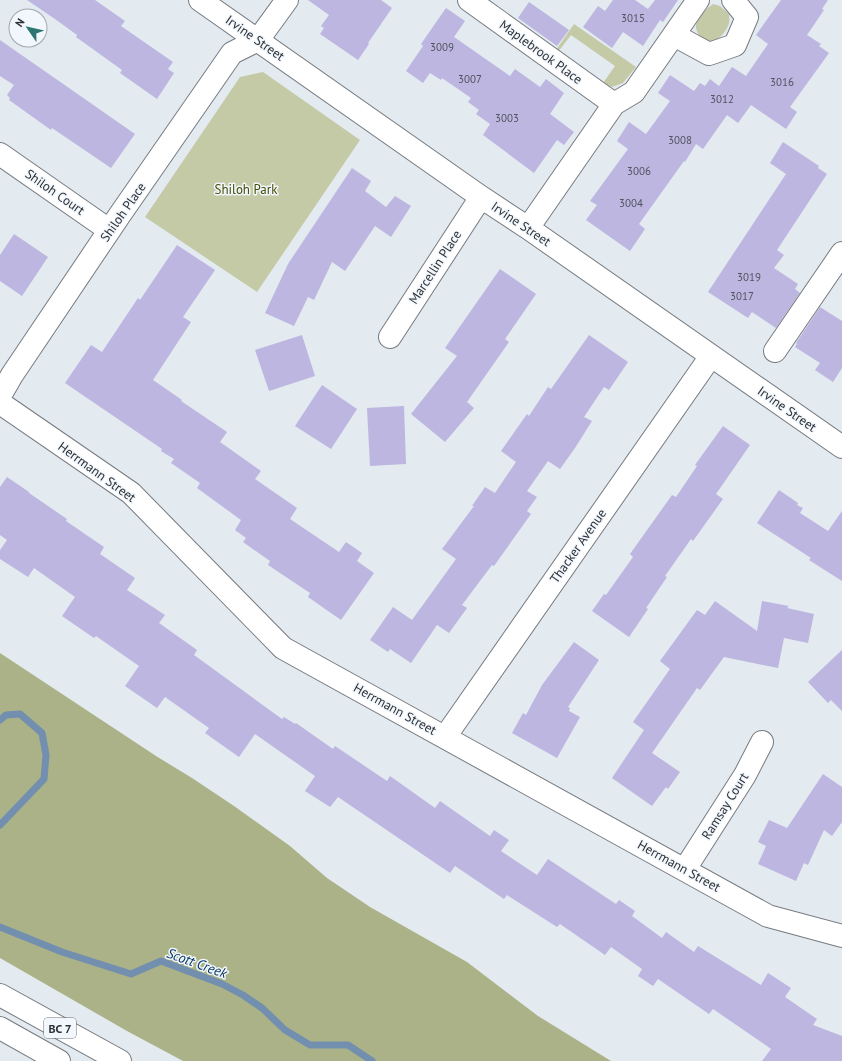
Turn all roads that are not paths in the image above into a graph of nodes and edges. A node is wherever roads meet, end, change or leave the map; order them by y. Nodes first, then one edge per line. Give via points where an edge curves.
1 (200, 0) edge
2 (287, 0) edge
3 (469, 0) edge
4 (698, 0) edge
5 (733, 0) edge
6 (674, 35) junction
7 (258, 40) junction
8 (614, 104) junction
9 (0, 154) edge
10 (481, 198) junction
11 (528, 228) junction
12 (110, 230) junction
13 (841, 257) edge
14 (390, 337) dead end
15 (775, 351) dead end
16 (711, 356) junction
17 (0, 396) edge
18 (0, 404) edge
19 (842, 447) edge
20 (445, 737) junction
21 (762, 742) dead end
22 (685, 869) junction
23 (842, 936) edge
24 (0, 995) edge
25 (0, 1028) edge
26 (60, 1061) edge
27 (120, 1061) edge

1 - 7 street, Irvine Street
2 - 7 street
3 - 8 street, Maplebrook Place
4 - 6 street
5 - 6 street via 747,17 735,45 710,54
6 - 8 street via 634,92
7 - 10 street, Irvine Street
7 - 12 street, Shiloh Place via 232,53
8 - 11 street
9 - 12 street, Shiloh Court
10 - 11 street, Irvine Street
10 - 14 street, Marcellin Place
11 - 16 street, Irvine Street
12 - 17 street, Shiloh Place
13 - 15 street
16 - 19 street, Irvine Street
16 - 20 street, Thacker Avenue
18 - 20 street, Herrmann Street via 130,493 283,648
20 - 22 street, Herrmann Street
21 - 22 street, Ramsay Court via 745,775
22 - 23 street, Herrmann Street via 768,916
24 - 27 street, BC 7
25 - 26 street, BC 7

